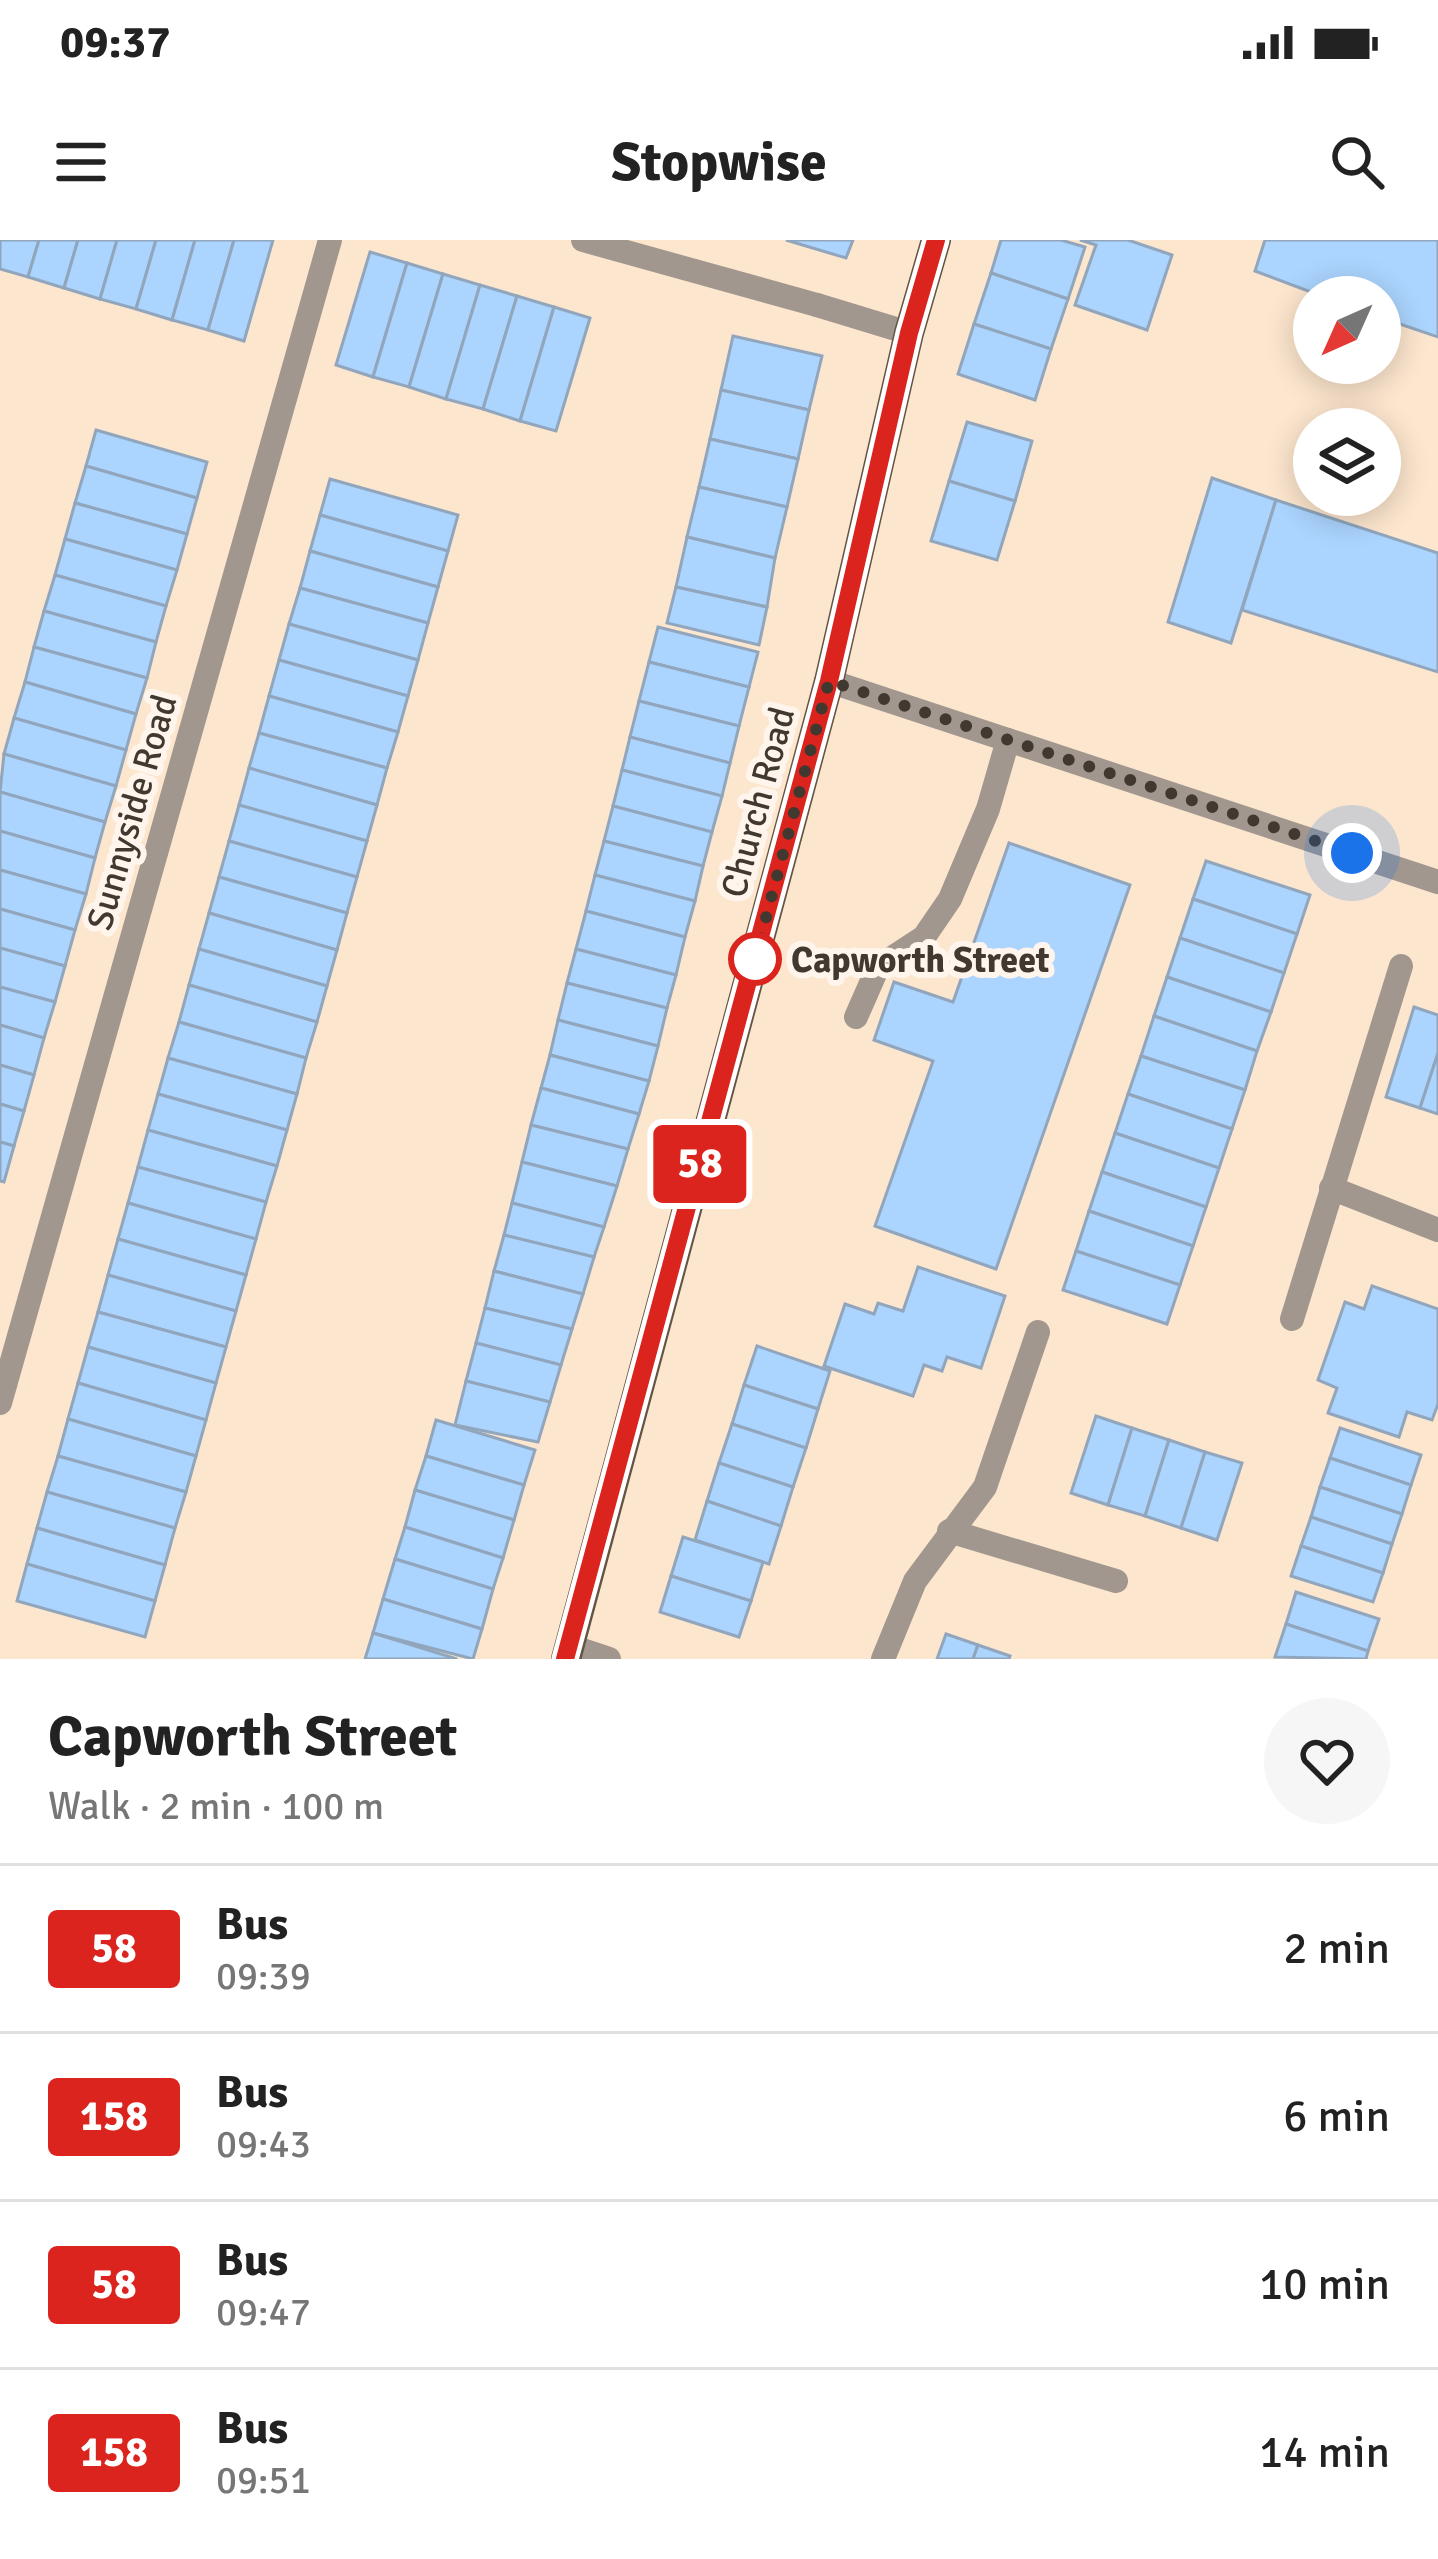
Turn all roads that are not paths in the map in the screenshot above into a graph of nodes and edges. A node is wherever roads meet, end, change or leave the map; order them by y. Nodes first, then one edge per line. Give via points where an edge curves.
1 (330, 240) edge
2 (583, 240) edge
3 (936, 240) edge
4 (909, 333) junction
5 (829, 681) junction
6 (1008, 740) junction
7 (1438, 881) edge
8 (1401, 966) dead end
9 (856, 1017) dead end
10 (1331, 1188) junction
11 (1438, 1230) edge
12 (1292, 1318) dead end
13 (1037, 1332) dead end
14 (0, 1403) edge
15 (949, 1531) junction
16 (1116, 1581) dead end
17 (568, 1652) edge
18 (609, 1659) edge
19 (883, 1659) edge

1 - 14 street, Sunnyside Road
2 - 4 street
3 - 4 main road, Church Road
4 - 5 main road, Church Road
5 - 6 street
5 - 17 main road, Church Road
6 - 7 street
6 - 9 street via 950,898 923,938 878,967
8 - 10 street
10 - 11 street
10 - 12 street
13 - 15 street via 985,1487
15 - 16 street
15 - 19 street via 915,1581
17 - 18 street

